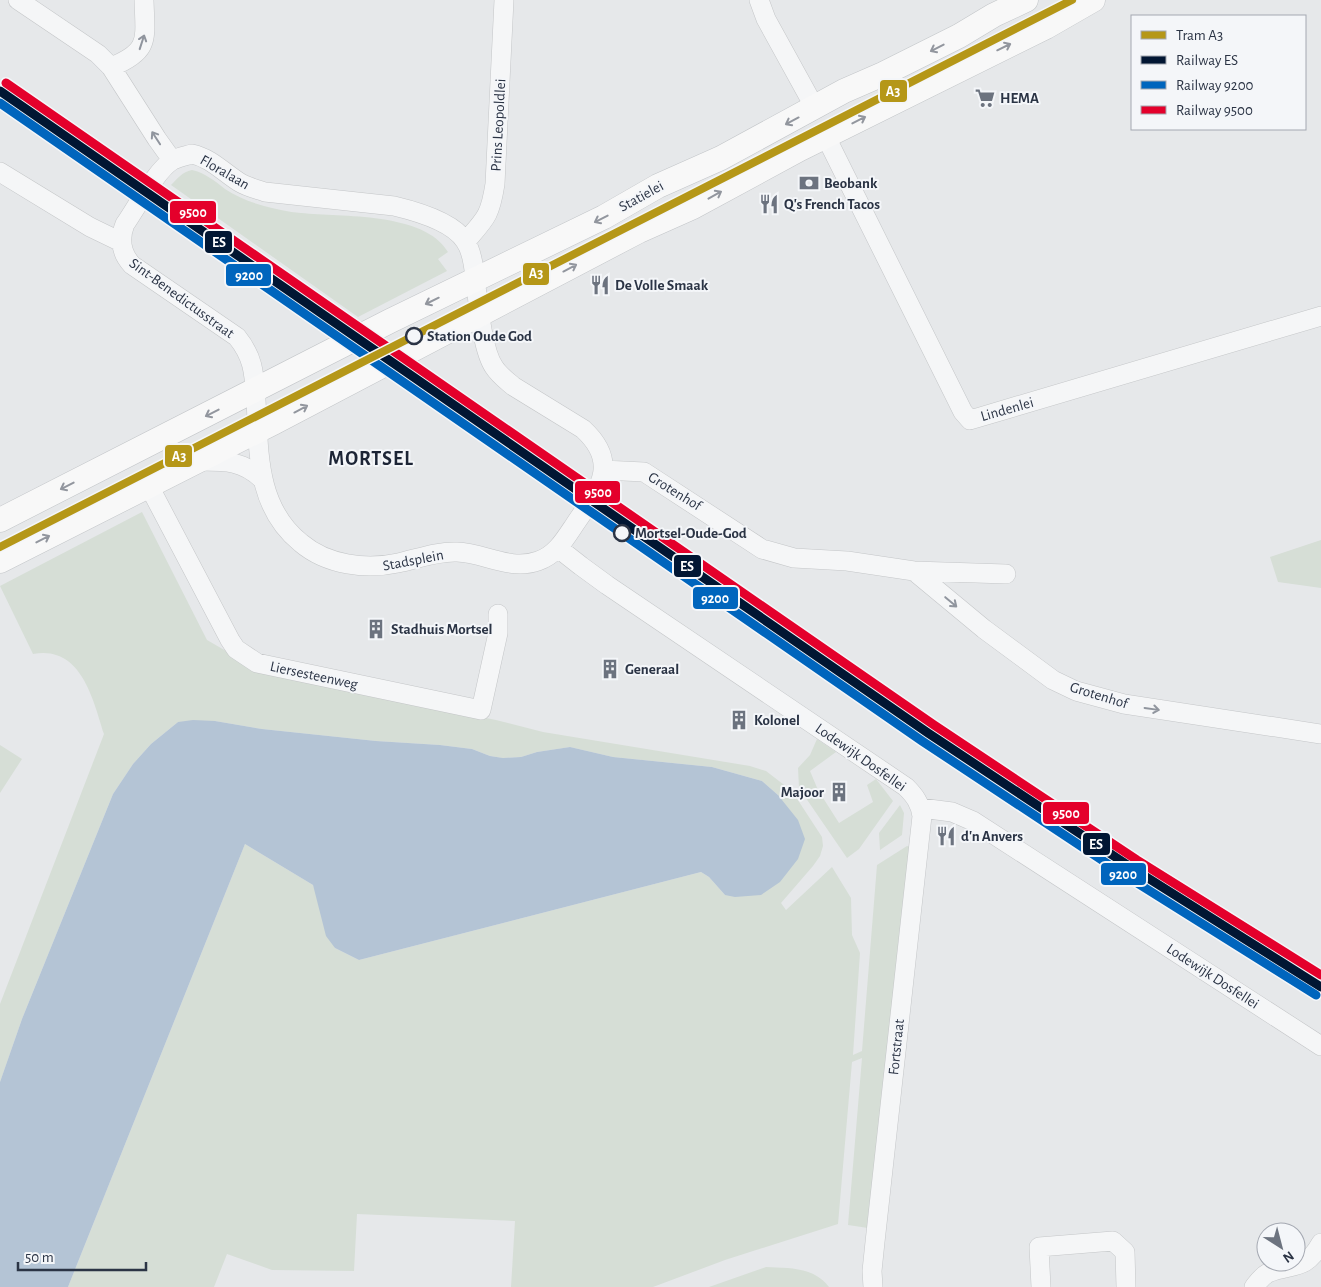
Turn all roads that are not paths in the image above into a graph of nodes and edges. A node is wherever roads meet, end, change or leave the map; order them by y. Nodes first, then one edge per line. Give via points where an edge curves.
1 (18, 0) edge
2 (144, 0) edge
3 (504, 0) edge
4 (759, 0) edge
5 (1026, 0) edge
6 (1093, 0) edge
7 (111, 67) junction
8 (815, 108) junction
9 (826, 137) junction
10 (172, 160) junction
11 (0, 172) edge
12 (466, 241) junction
13 (121, 242) junction
14 (475, 279) junction
15 (480, 315) junction
16 (1321, 316) edge
17 (255, 390) junction
18 (257, 431) junction
19 (197, 461) junction
20 (603, 470) junction
21 (262, 479) junction
22 (149, 486) junction
23 (0, 520) edge
24 (558, 548) junction
25 (0, 562) edge
26 (914, 571) junction
27 (1006, 574) dead end
28 (498, 614) dead end
29 (1321, 734) edge
30 (921, 808) junction
31 (1321, 1046) edge
32 (1321, 1243) edge
33 (873, 1287) edge
34 (1041, 1287) edge
35 (1126, 1287) edge
36 (1254, 1287) edge

1 - 7 street via 98,54
7 -> 2 street via 126,61 142,46
3 - 12 street, Prins Leopoldlei via 492,206 485,220
4 - 8 street via 766,19
5 -> 8 main road, Statielei
9 -> 6 main road, Statielei via 1046,27
10 -> 7 street
8 -> 14 main road, Statielei via 721,158 658,186 604,217
15 -> 9 main road, Statielei
9 - 16 street, Lindenlei via 963,412 970,420
10 - 12 street, Floralaan via 192,154 202,156 241,184 265,192 415,211 450,228
10 - 13 street via 125,224
11 - 13 street, Sint-Benedictusstraat via 90,227
12 - 14 street
13 - 17 street, Sint-Benedictusstraat via 123,252 132,265 237,337 251,358
14 - 15 street
14 -> 17 main road, Statielei
18 -> 15 main road, Statielei
15 - 20 street via 483,337 493,366 513,386 583,429 598,447
17 - 18 street, Sint-Benedictusstraat
17 -> 23 main road
18 - 19 main road
18 - 21 street, Stadsplein
19 - 21 street via 235,463
19 - 22 main road
20 - 24 street, Stadsplein via 596,492
20 - 26 street, Grotenhof via 637,470 651,475 762,549 794,558
21 - 24 street, Stadsplein via 266,495 282,522 301,544 344,564 377,567 456,552 517,565 540,560
25 -> 22 main road
22 - 28 street, Liersesteenweg via 230,640 236,649 257,663 481,710 498,634
24 - 30 street, Lodewijk Dosfellei via 607,585 906,786
26 - 27 street, Grotenhof
26 -> 29 street, Grotenhof via 984,629 1053,680 1076,691 1124,704
30 - 31 street, Lodewijk Dosfellei via 952,812 973,820
30 - 33 street, Fortstraat via 872,1270
32 - 36 street via 1308,1260 1293,1268 1269,1273
34 - 35 street via 1039,1247 1113,1241 1125,1252

